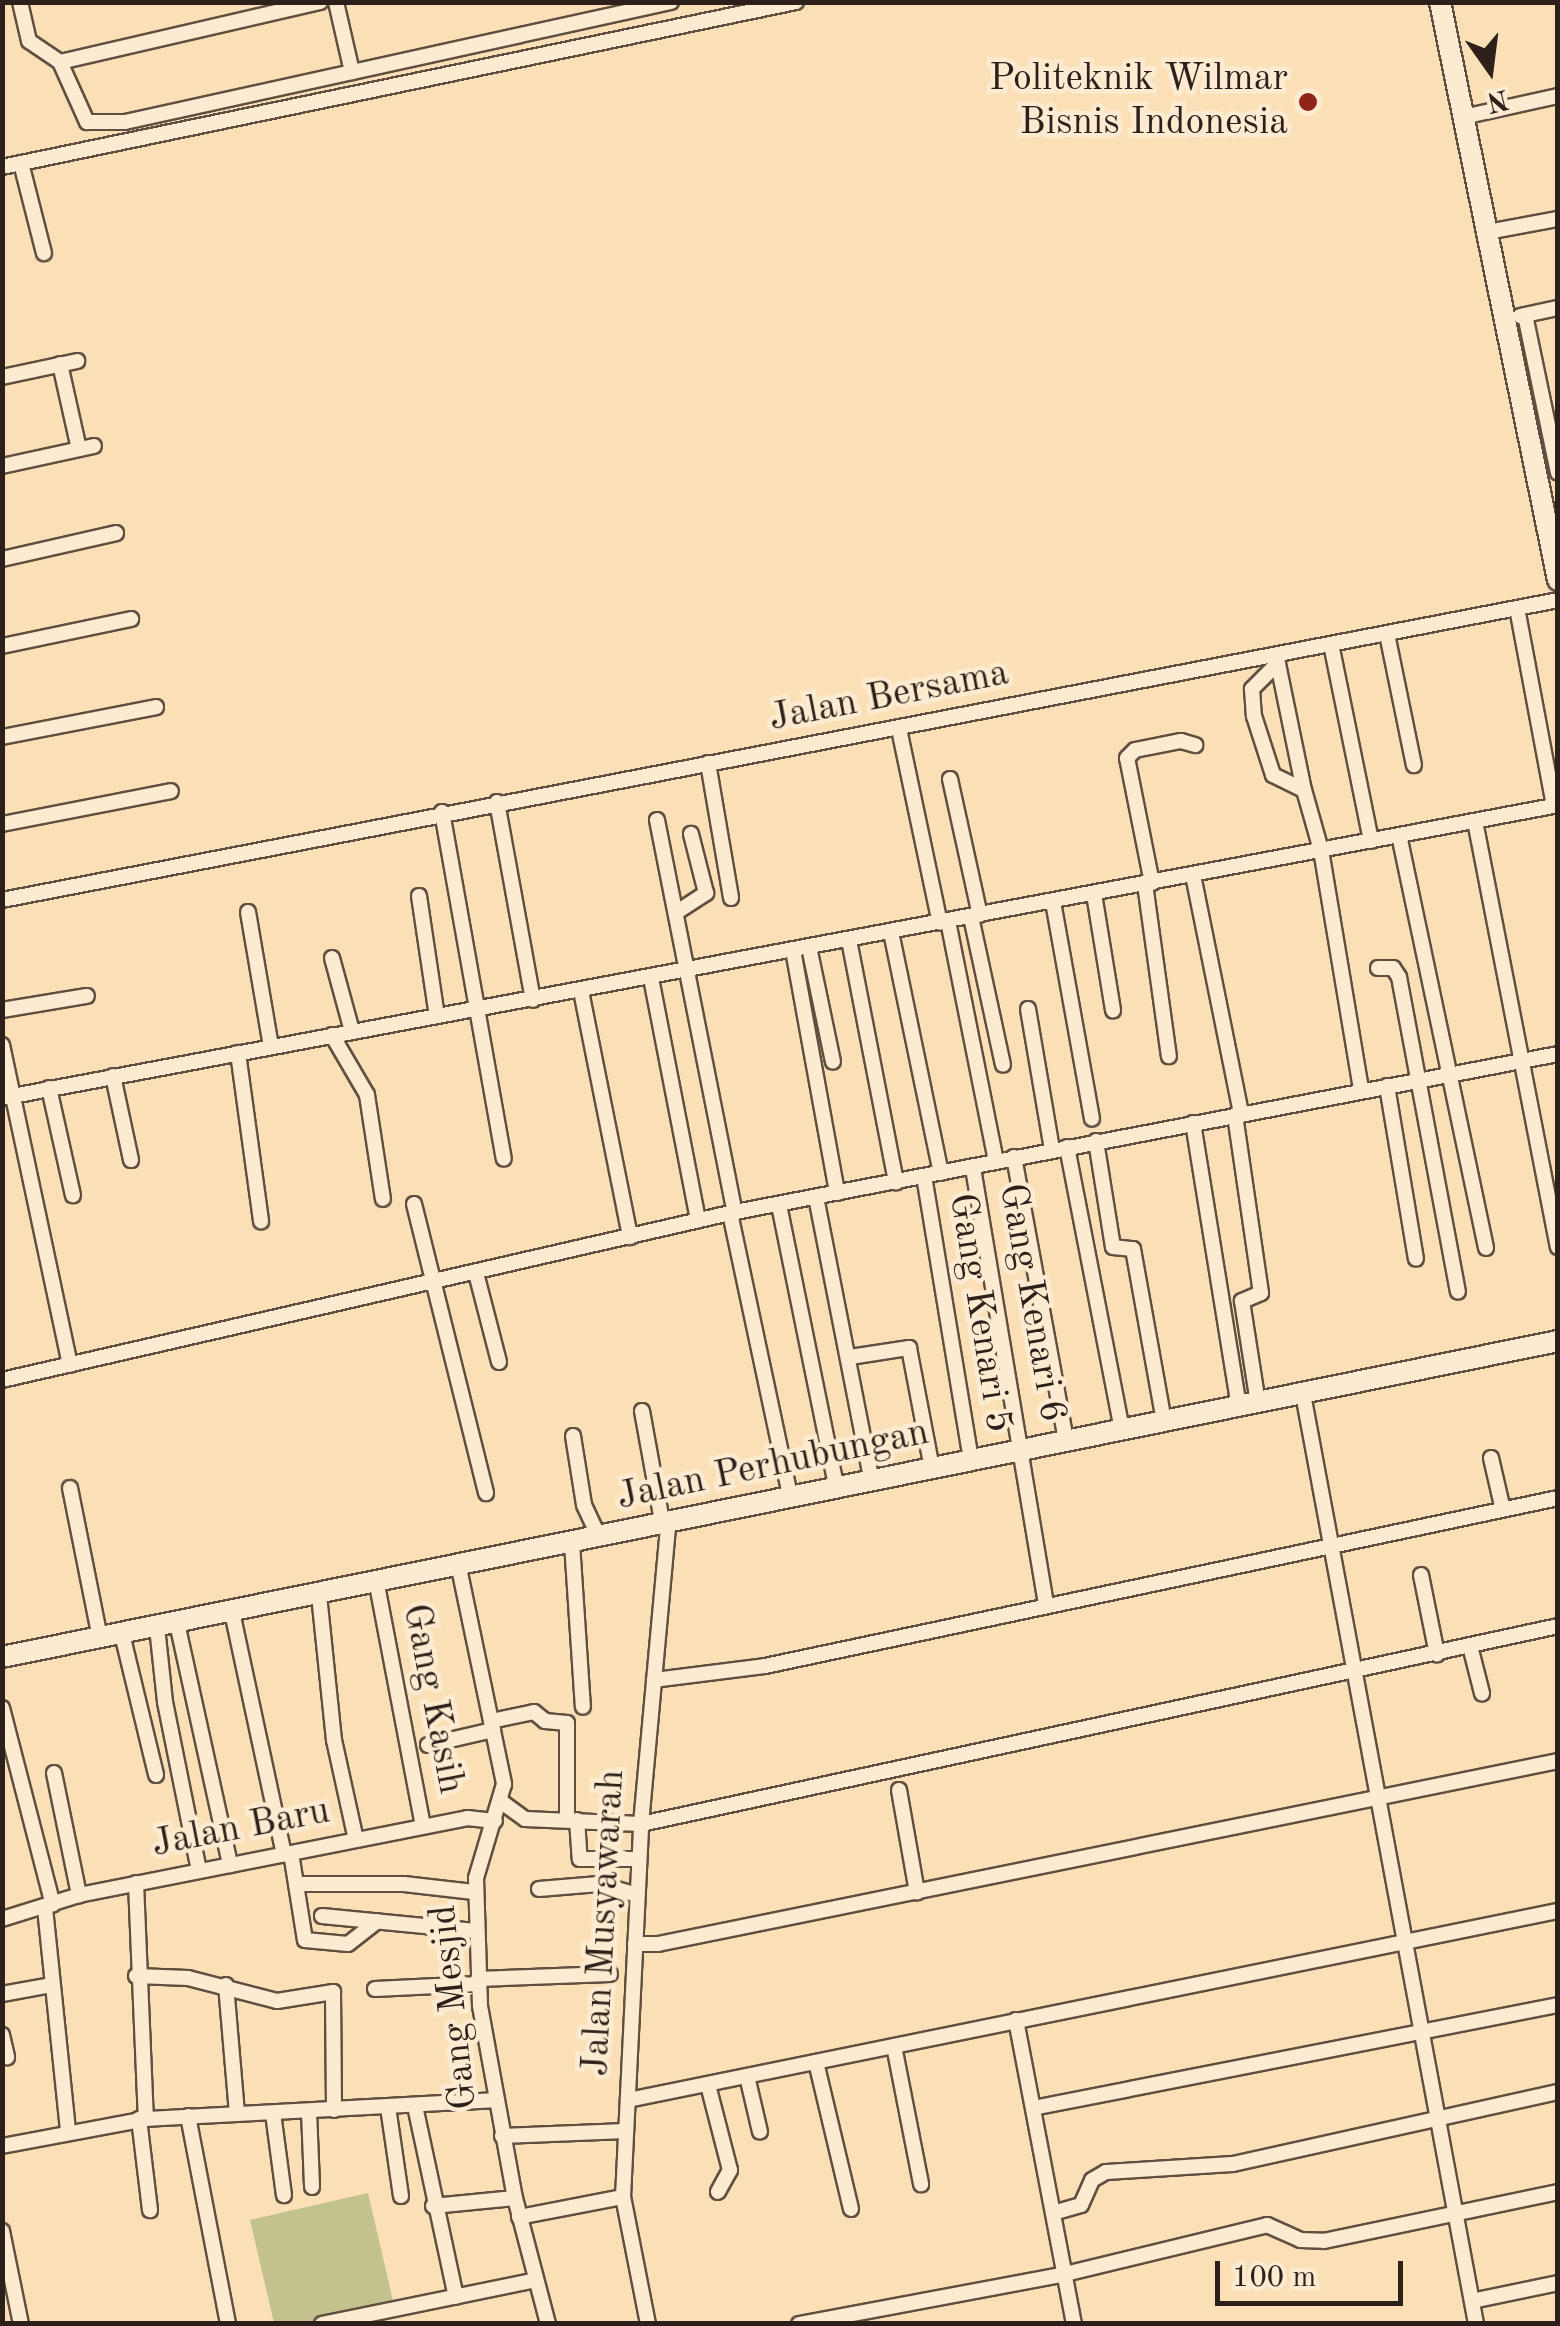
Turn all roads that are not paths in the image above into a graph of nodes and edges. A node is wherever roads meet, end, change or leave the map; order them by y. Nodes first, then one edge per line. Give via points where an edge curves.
1 (20, 2) edge
2 (320, 2) edge
3 (336, 2) edge
4 (671, 2) edge
5 (796, 2) edge
6 (1440, 2) edge
7 (60, 62) junction
8 (352, 72) junction
9 (1558, 96) edge
10 (1463, 117) junction
11 (21, 163) junction
12 (2, 167) edge
13 (1558, 219) edge
14 (1486, 232) junction
15 (44, 253) dead end
16 (1558, 308) edge
17 (1515, 317) junction
18 (77, 360) dead end
19 (60, 364) junction
20 (2, 377) edge
21 (1555, 450) edge
22 (2, 466) edge
23 (1558, 473) edge
24 (116, 533) dead end
25 (2, 559) edge
26 (1558, 580) edge
27 (1558, 600) edge
28 (1517, 608) junction
29 (130, 619) dead end
30 (1387, 634) junction
31 (1331, 644) junction
32 (2, 646) edge
33 (1277, 658) junction
34 (156, 707) dead end
35 (900, 729) junction
36 (2, 737) edge
37 (1196, 745) dead end
38 (708, 763) junction
39 (1414, 764) dead end
40 (950, 778) dead end
41 (1304, 790) junction
42 (171, 791) dead end
43 (496, 802) junction
44 (1556, 805) edge
45 (442, 812) junction
46 (658, 820) dead end
47 (1475, 821) junction
48 (2, 824) edge
49 (691, 834) dead end
50 (1399, 836) junction
51 (1371, 841) junction
52 (1321, 850) junction
53 (1193, 875) junction
54 (1148, 883) junction
55 (1094, 894) junction
56 (419, 896) dead end
57 (732, 898) dead end
58 (2, 900) edge
59 (1053, 902) junction
60 (248, 912) dead end
61 (677, 912) junction
62 (976, 916) junction
63 (944, 922) junction
64 (890, 932) junction
65 (848, 940) junction
66 (801, 949) junction
67 (332, 958) dead end
68 (1378, 968) dead end
69 (690, 970) junction
70 (651, 978) junction
71 (581, 991) junction
72 (87, 996) dead end
73 (533, 1000) junction
74 (1028, 1009) dead end
75 (2, 1010) edge
76 (476, 1010) junction
77 (1113, 1010) dead end
78 (437, 1016) junction
79 (342, 1033) junction
80 (2, 1045) edge
81 (271, 1046) junction
82 (238, 1053) junction
83 (1558, 1054) edge
84 (1169, 1056) dead end
85 (1526, 1060) junction
86 (833, 1062) dead end
87 (1002, 1065) dead end
88 (1450, 1074) junction
89 (113, 1076) junction
90 (1420, 1079) junction
91 (1387, 1086) junction
92 (49, 1088) junction
93 (1361, 1090) junction
94 (8, 1096) edge
95 (1238, 1114) junction
96 (1092, 1119) dead end
97 (1193, 1123) junction
98 (1096, 1142) junction
99 (1060, 1148) junction
100 (1014, 1157) junction
101 (131, 1160) dead end
102 (504, 1160) dead end
103 (996, 1161) junction
104 (974, 1168) junction
105 (942, 1173) junction
106 (924, 1176) junction
107 (896, 1182) junction
108 (837, 1193) junction
109 (73, 1196) dead end
110 (816, 1197) junction
111 (384, 1199) dead end
112 (414, 1204) dead end
113 (779, 1204) junction
114 (732, 1213) junction
115 (698, 1220) junction
116 (261, 1221) dead end
117 (630, 1237) junction
118 (1558, 1247) edge
119 (1486, 1248) dead end
120 (1416, 1259) dead end
121 (488, 1270) junction
122 (437, 1282) junction
123 (1458, 1292) dead end
124 (1558, 1340) edge
125 (850, 1357) junction
126 (499, 1362) dead end
127 (70, 1366) junction
128 (2, 1380) edge
129 (1303, 1394) junction
130 (1249, 1405) junction
131 (642, 1411) dead end
132 (1164, 1422) junction
133 (1122, 1430) junction
134 (573, 1436) dead end
135 (1066, 1442) junction
136 (1024, 1450) junction
137 (1491, 1458) dead end
138 (971, 1461) junction
139 (932, 1469) junction
140 (872, 1482) junction
141 (70, 1488) dead end
142 (838, 1489) junction
143 (486, 1493) dead end
144 (1558, 1498) edge
145 (791, 1499) junction
146 (1503, 1510) junction
147 (666, 1525) junction
148 (599, 1537) junction
149 (572, 1543) junction
150 (1334, 1546) junction
151 (459, 1568) junction
152 (1421, 1576) dead end
153 (377, 1585) junction
154 (319, 1596) junction
155 (1046, 1605) junction
156 (232, 1612) junction
157 (167, 1625) junction
158 (1558, 1626) edge
159 (122, 1634) junction
160 (100, 1638) junction
161 (1470, 1646) junction
162 (1437, 1654) junction
163 (2, 1657) edge
164 (1356, 1673) junction
165 (654, 1680) junction
166 (1482, 1693) dead end
167 (583, 1707) dead end
168 (2, 1708) edge
169 (492, 1725) junction
170 (428, 1745) dead end
171 (1558, 1761) edge
172 (54, 1773) dead end
173 (156, 1775) dead end
174 (899, 1790) dead end
175 (1377, 1800) junction
176 (503, 1803) junction
177 (572, 1819) junction
178 (495, 1821) junction
179 (641, 1824) junction
180 (423, 1826) junction
181 (356, 1840) junction
182 (288, 1853) junction
183 (639, 1859) junction
184 (230, 1864) junction
185 (199, 1871) junction
186 (136, 1884) junction
187 (296, 1884) junction
188 (540, 1889) dead end
189 (474, 1892) junction
190 (917, 1892) junction
191 (79, 1894) junction
192 (637, 1895) junction
193 (49, 1907) junction
194 (1558, 1911) edge
195 (322, 1916) dead end
196 (2, 1920) edge
197 (376, 1921) junction
198 (475, 1930) junction
199 (1402, 1941) junction
200 (635, 1944) junction
201 (610, 1974) dead end
202 (136, 1976) junction
203 (478, 1982) junction
204 (52, 1985) junction
205 (226, 1985) junction
206 (375, 1989) dead end
207 (2, 1994) edge
208 (1558, 2005) edge
209 (1016, 2020) junction
210 (2, 2035) edge
211 (1420, 2035) junction
212 (894, 2046) junction
213 (7, 2057) dead end
214 (816, 2062) junction
215 (747, 2076) junction
216 (708, 2084) junction
217 (1558, 2092) edge
218 (494, 2100) junction
219 (628, 2100) junction
220 (415, 2106) junction
221 (388, 2107) junction
222 (1033, 2108) junction
223 (334, 2110) junction
224 (309, 2111) junction
225 (273, 2113) junction
226 (237, 2114) junction
227 (188, 2116) junction
228 (1436, 2116) junction
229 (142, 2119) junction
230 (626, 2131) junction
231 (68, 2132) junction
232 (760, 2132) dead end
233 (502, 2136) junction
234 (2, 2146) edge
235 (921, 2184) dead end
236 (312, 2187) dead end
237 (718, 2192) dead end
238 (1558, 2192) edge
239 (284, 2195) dead end
240 (401, 2196) dead end
241 (623, 2197) junction
242 (515, 2198) junction
243 (433, 2206) junction
244 (851, 2209) dead end
245 (150, 2210) dead end
246 (1052, 2213) junction
247 (1452, 2216) junction
248 (519, 2217) junction
249 (2, 2230) edge
250 (1065, 2274) junction
251 (536, 2280) junction
252 (1558, 2283) edge
253 (456, 2297) junction
254 (1472, 2301) junction
255 (21, 2324) edge
256 (228, 2324) edge
257 (322, 2324) edge
258 (548, 2324) edge
259 (648, 2324) edge
260 (800, 2324) edge
261 (1074, 2324) edge
262 (1476, 2324) edge

1 - 7 street via 30,41
2 - 7 street
3 - 8 street
4 - 8 street
5 - 11 street
6 - 10 main road
7 - 8 street via 87,122 125,122
9 - 10 street
10 - 14 main road
11 - 12 street
11 - 15 street
13 - 14 street
14 - 17 main road
16 - 17 street
17 - 21 street
17 - 26 main road
18 - 19 street
19 - 20 street
19 - 22 street via 87,448
21 - 23 street
24 - 25 street
27 - 28 street, Jalan Bersama
28 - 30 street, Jalan Bersama
28 - 44 street
29 - 32 street
30 - 31 street, Jalan Bersama
30 - 39 street
31 - 33 street, Jalan Bersama
31 - 51 street
33 - 35 street, Jalan Bersama
33 - 41 street
33 - 41 street via 1252,690 1254,716 1273,775
34 - 36 street
35 - 38 street, Jalan Bersama
35 - 63 street
37 - 54 street via 1182,741 1128,756
38 - 43 street, Jalan Bersama
38 - 57 street
40 - 62 street
41 - 52 street
42 - 48 street
43 - 45 street, Jalan Bersama
43 - 73 street
44 - 47 street
45 - 58 street, Jalan Bersama
45 - 76 street
46 - 61 street
47 - 50 street
47 - 85 street
49 - 61 street via 706,892
50 - 51 street
50 - 88 street
51 - 52 street
52 - 53 street
52 - 93 street
53 - 54 street
53 - 95 street
54 - 55 street
54 - 84 street
55 - 59 street
55 - 77 street
56 - 78 street
59 - 62 street
59 - 96 street
60 - 81 street
61 - 69 street
62 - 63 street
62 - 87 street
63 - 64 street
63 - 103 street
64 - 65 street
64 - 105 street
65 - 66 street
65 - 107 street
66 - 69 street
66 - 86 street
66 - 108 street
67 - 79 street
68 - 90 street via 1394,968 1399,977
69 - 70 street
69 - 114 street
70 - 71 street
70 - 115 street
71 - 73 street
71 - 117 street
72 - 75 street
73 - 76 street
74 - 99 street
76 - 78 street
76 - 102 street
78 - 79 street
79 - 81 street
79 - 111 street via 366,1094
80 - 94 street
81 - 82 street
82 - 89 street
82 - 116 street
83 - 85 street
85 - 88 street
85 - 118 street
88 - 90 street
88 - 119 street
89 - 92 street
89 - 101 street
90 - 91 street
90 - 123 street
91 - 93 street
91 - 120 street
92 - 94 street
92 - 109 street
93 - 95 street
94 - 127 street
95 - 97 street
95 - 130 street via 1261,1293 1242,1301
97 - 98 street
97 - 130 street
98 - 99 street
98 - 132 street via 1113,1247 1133,1249
99 - 100 street
99 - 133 street
100 - 103 street
100 - 135 street
103 - 104 street
104 - 105 street
104 - 136 street, Gang Kenari 6
105 - 106 street
106 - 107 street
106 - 138 street, Gang Kenari 5
107 - 108 street
108 - 110 street
110 - 113 street
110 - 125 street
112 - 122 street
113 - 114 street
113 - 142 street
114 - 115 street
114 - 145 street
115 - 117 street
117 - 121 street
121 - 122 street
121 - 126 street
122 - 127 street
122 - 143 street
124 - 129 main road, Jalan Perhubungan
125 - 139 street via 909,1348
125 - 140 street
127 - 128 street
129 - 130 main road, Jalan Perhubungan
129 - 150 street
130 - 132 main road, Jalan Perhubungan
131 - 147 street, Jalan Musyawarah
132 - 133 main road, Jalan Perhubungan
133 - 135 main road, Jalan Perhubungan
134 - 148 street via 584,1505
135 - 136 main road, Jalan Perhubungan
136 - 138 main road, Jalan Perhubungan
136 - 155 street, Gang Kenari 6
137 - 146 street
138 - 139 main road, Jalan Perhubungan
139 - 140 main road, Jalan Perhubungan
140 - 142 main road, Jalan Perhubungan
141 - 160 street
142 - 145 main road, Jalan Perhubungan
144 - 146 street
145 - 147 main road, Jalan Perhubungan
146 - 150 street
147 - 148 main road, Jalan Perhubungan
147 - 165 street, Jalan Musyawarah
148 - 149 main road, Jalan Perhubungan
149 - 151 main road, Jalan Perhubungan
149 - 167 street
150 - 155 street
150 - 164 street
151 - 153 main road, Jalan Perhubungan
151 - 169 street
152 - 162 street
153 - 154 main road, Jalan Perhubungan
153 - 180 street, Gang Kasih
154 - 156 main road, Jalan Perhubungan
154 - 181 street via 334,1740
155 - 165 street via 765,1666
156 - 157 main road, Jalan Perhubungan
156 - 182 street
157 - 159 main road, Jalan Perhubungan
157 - 184 street
157 - 185 street via 165,1702
158 - 161 street
159 - 160 main road, Jalan Perhubungan
159 - 173 street
160 - 163 main road, Jalan Perhubungan
161 - 162 street
161 - 166 street
162 - 164 street
164 - 175 street
164 - 179 street via 950,1753
165 - 179 street, Jalan Musyawarah
168 - 193 street
169 - 170 street
169 - 176 street
169 - 177 street via 534,1712 544,1721 567,1722
171 - 175 street
172 - 191 street
174 - 190 street
175 - 190 street
175 - 199 street
176 - 177 street via 526,1819
176 - 178 street, Gang Mesjid
177 - 179 street
177 - 183 street via 580,1858
178 - 180 street, Jalan Baru
178 - 189 street, Gang Mesjid via 480,1852
179 - 183 street, Jalan Musyawarah
180 - 181 street, Jalan Baru
181 - 182 street, Jalan Baru
182 - 184 street, Jalan Baru
182 - 187 street
183 - 192 street, Jalan Musyawarah
184 - 185 street, Jalan Baru
185 - 186 street, Jalan Baru
186 - 191 street, Jalan Baru
186 - 202 street
187 - 189 street
187 - 197 street via 304,1940 348,1944
188 - 192 street via 599,1884
189 - 198 street, Gang Mesjid
190 - 200 street
191 - 193 street, Jalan Baru
192 - 200 street, Jalan Musyawarah
193 - 196 street, Jalan Baru
193 - 204 street
194 - 199 street
195 - 197 street
197 - 198 street
198 - 203 street, Gang Mesjid
199 - 209 street
199 - 211 street
200 - 219 street, Jalan Musyawarah
201 - 203 street
202 - 205 street
202 - 229 street
203 - 206 street
203 - 218 street, Gang Mesjid
204 - 207 street
204 - 231 street
205 - 223 street via 276,2001 333,1992
205 - 226 street
208 - 211 street
209 - 212 street
209 - 222 street
210 - 213 street
211 - 222 street
211 - 228 street
212 - 214 street
212 - 235 street
214 - 215 street
214 - 244 street
215 - 216 street
215 - 232 street
216 - 219 street
216 - 237 street via 730,2166
217 - 228 street
218 - 220 street
218 - 233 street, Gang Mesjid
219 - 230 street, Jalan Musyawarah
220 - 221 street
220 - 243 street
221 - 223 street
221 - 240 street
222 - 246 street
223 - 224 street
224 - 225 street
224 - 236 street
225 - 226 street
225 - 239 street
226 - 227 street
227 - 229 street
227 - 256 street
228 - 246 street via 1218,2166 1106,2172 1092,2180 1081,2205
228 - 247 street
229 - 231 street
229 - 245 street
230 - 233 street
230 - 241 street, Jalan Musyawarah
231 - 234 street
233 - 242 street, Gang Mesjid
238 - 247 street
241 - 248 street
241 - 259 street, Jalan Musyawarah
242 - 243 street
242 - 248 street, Gang Mesjid
243 - 253 street
246 - 250 street
247 - 250 street via 1312,2242 1267,2225
247 - 254 street
248 - 251 street, Gang Mesjid
249 - 255 street
250 - 260 street
250 - 261 street
251 - 253 street
251 - 258 street, Gang Mesjid
252 - 254 street
253 - 257 street
254 - 262 street

